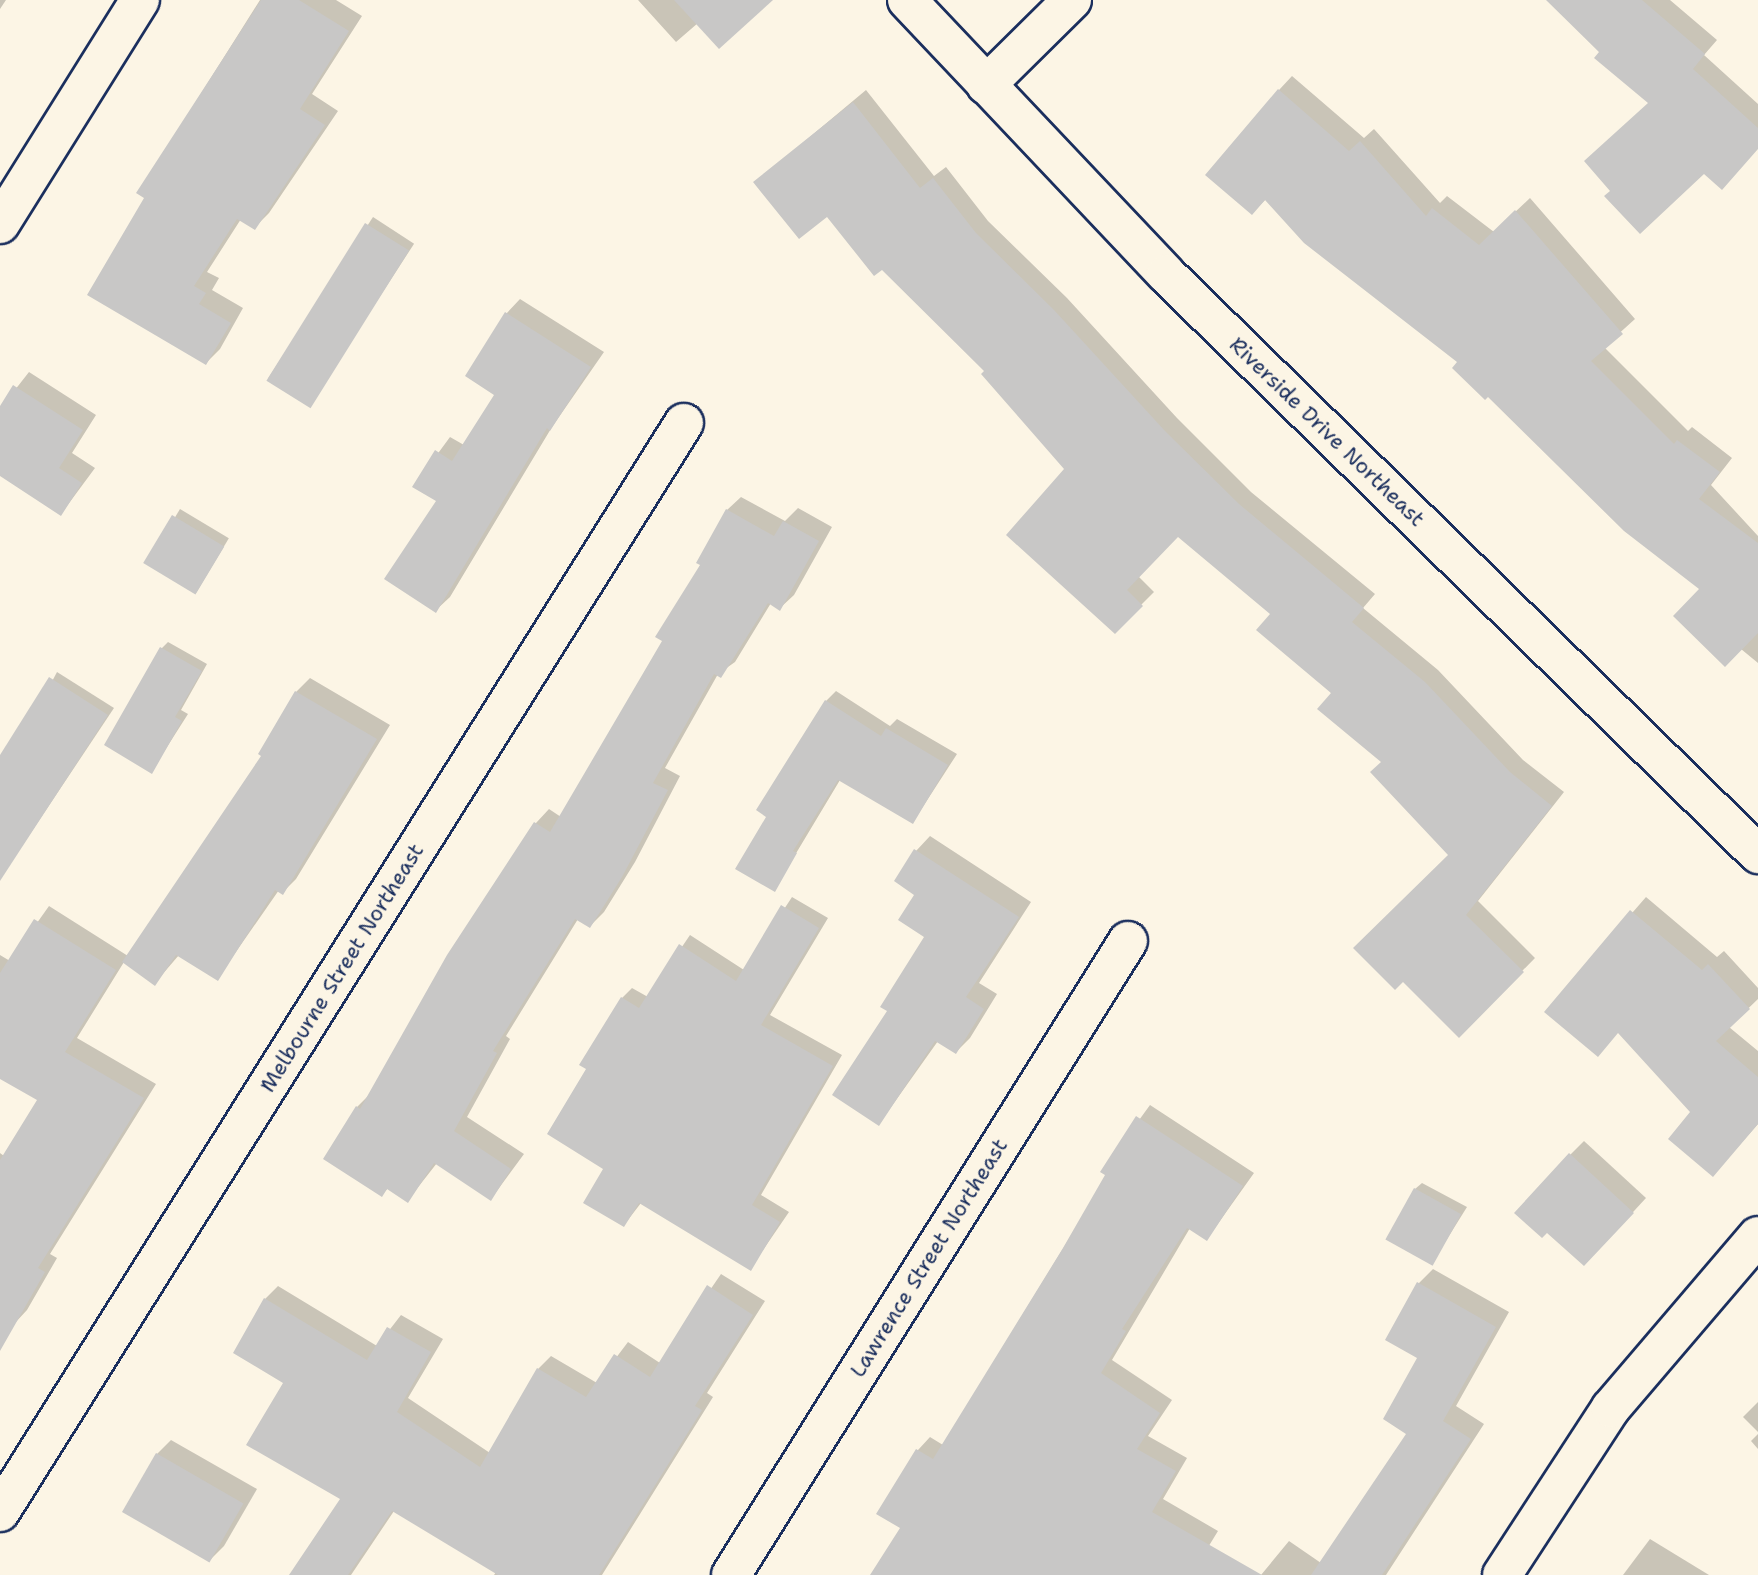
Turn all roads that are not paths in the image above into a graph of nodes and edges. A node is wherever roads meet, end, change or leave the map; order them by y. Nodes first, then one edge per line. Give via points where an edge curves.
1 (140, 0) edge
2 (907, 0) edge
3 (1072, 0) edge
4 (986, 85) junction
5 (0, 224) edge
6 (684, 423) dead end
7 (1758, 854) edge
8 (1128, 941) dead end
9 (1758, 1236) edge
10 (0, 1512) edge
11 (731, 1575) edge
12 (1502, 1575) edge

1 - 5 street
2 - 4 street, Riverside Drive Northeast
3 - 4 street
4 - 7 street, Riverside Drive Northeast via 1166,274
6 - 10 street, Melbourne Street Northeast
8 - 11 street, Lawrence Street Northeast
9 - 12 street via 1611,1408

